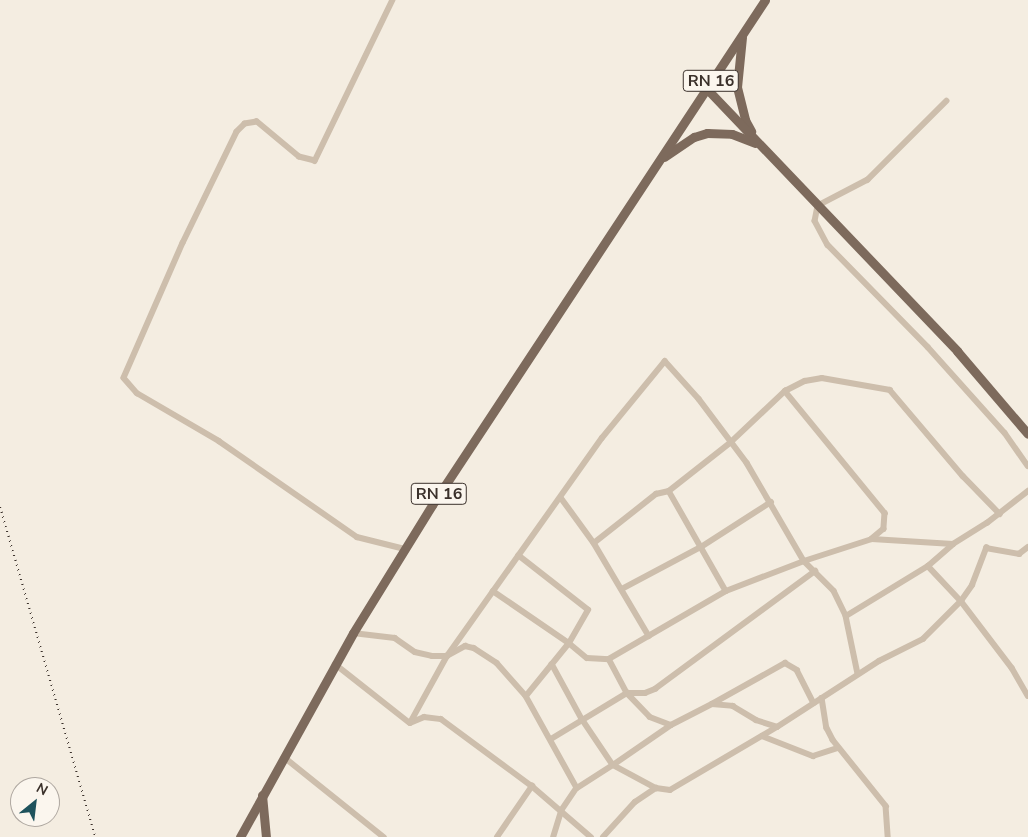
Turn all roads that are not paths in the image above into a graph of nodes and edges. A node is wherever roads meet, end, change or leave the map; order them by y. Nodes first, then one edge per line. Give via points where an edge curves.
1 (392, 0) edge
2 (764, 1) edge
3 (743, 33) junction
4 (706, 88) junction
5 (947, 102) dead end
6 (759, 145) junction
7 (658, 162) junction
8 (818, 206) junction
9 (784, 391) junction
10 (1028, 434) edge
11 (730, 443) junction
12 (1028, 466) edge
13 (1028, 491) edge
14 (669, 492) junction
15 (562, 499) junction
16 (771, 502) junction
17 (1000, 514) junction
18 (872, 539) junction
19 (594, 543) junction
20 (953, 544) junction
21 (701, 547) junction
22 (1028, 548) edge
23 (405, 549) junction
24 (519, 556) junction
25 (804, 561) junction
26 (928, 566) junction
27 (815, 571) junction
28 (622, 589) junction
29 (493, 591) junction
30 (726, 591) junction
31 (961, 601) junction
32 (846, 616) junction
33 (353, 633) junction
34 (649, 636) junction
35 (568, 643) junction
36 (447, 656) junction
37 (609, 659) junction
38 (335, 664) junction
39 (552, 664) junction
40 (858, 674) junction
41 (627, 692) junction
42 (526, 696) junction
43 (1028, 696) edge
44 (822, 698) junction
45 (814, 703) junction
46 (712, 704) junction
47 (582, 719) junction
48 (410, 723) junction
49 (671, 725) junction
50 (777, 727) junction
51 (762, 736) junction
52 (552, 739) junction
53 (837, 748) junction
54 (284, 757) junction
55 (613, 765) junction
56 (532, 786) junction
57 (577, 788) junction
58 (656, 788) junction
59 (262, 795) junction
60 (562, 810) junction
61 (240, 837) edge
62 (266, 837) edge
63 (384, 837) edge
64 (497, 837) edge
65 (554, 837) edge
66 (591, 837) edge
67 (604, 837) edge
68 (888, 837) edge

1 - 23 street via 315,161 299,158 257,122 245,124 237,132 182,244 124,378 137,393 219,441 357,537 366,542 394,544
2 - 3 main road, RN 16
3 - 4 main road, RN 16
3 - 6 main road via 737,87 744,120
4 - 6 main road
4 - 7 main road, RN 16
5 - 8 street via 868,180
6 - 7 main road via 732,134 707,133 681,144
6 - 8 main road
7 - 23 main road, RN 16
8 - 10 main road via 963,358
8 - 12 street via 815,220 828,245 928,347 1005,433
9 - 11 street
9 - 17 street via 805,381 822,378 890,390
9 - 18 street via 885,513 884,529
11 - 14 street
11 - 15 street via 699,399 665,361 602,438
11 - 16 street via 747,463
13 - 17 street
14 - 19 street via 656,494
14 - 21 street
15 - 19 street
15 - 24 street
16 - 21 street
16 - 25 street
17 - 20 street
18 - 20 street
18 - 25 street
19 - 28 street
20 - 26 street
21 - 28 street
21 - 30 street
22 - 31 street via 1018,554 986,548 972,585
23 - 33 main road, RN 16
24 - 29 street
24 - 35 street via 588,610
25 - 27 street
25 - 30 street
26 - 31 street
26 - 32 street
27 - 32 street via 834,591
27 - 41 street via 748,617 655,689 645,693
28 - 34 street
29 - 35 street
29 - 36 street
30 - 34 street
31 - 40 street via 923,639
31 - 43 street via 1012,668
32 - 40 street
33 - 36 street via 395,638 415,652
33 - 38 main road, RN 16
34 - 37 street
35 - 37 street via 587,658
35 - 39 street
36 - 42 street via 465,646 474,648 497,663
36 - 48 street
37 - 41 street
38 - 48 street
38 - 54 main road, RN 16
39 - 42 street
39 - 47 street
40 - 44 street
41 - 47 street
41 - 49 street via 650,717
42 - 52 street
44 - 45 street
44 - 53 street via 827,728
45 - 46 street via 797,670 784,663
45 - 50 street
46 - 49 street
46 - 50 street via 733,706 756,720
47 - 52 street
47 - 55 street
48 - 56 street via 424,717 441,719
49 - 55 street
50 - 51 street
51 - 53 street via 813,756
51 - 58 street via 670,790
52 - 57 street
53 - 68 street via 886,806
54 - 59 main road, RN 16
54 - 63 street
55 - 57 street
55 - 58 street
56 - 60 street
56 - 64 street
57 - 60 street
58 - 67 street via 636,802
59 - 61 main road, RN 16
59 - 62 main road
60 - 65 street
60 - 66 street

